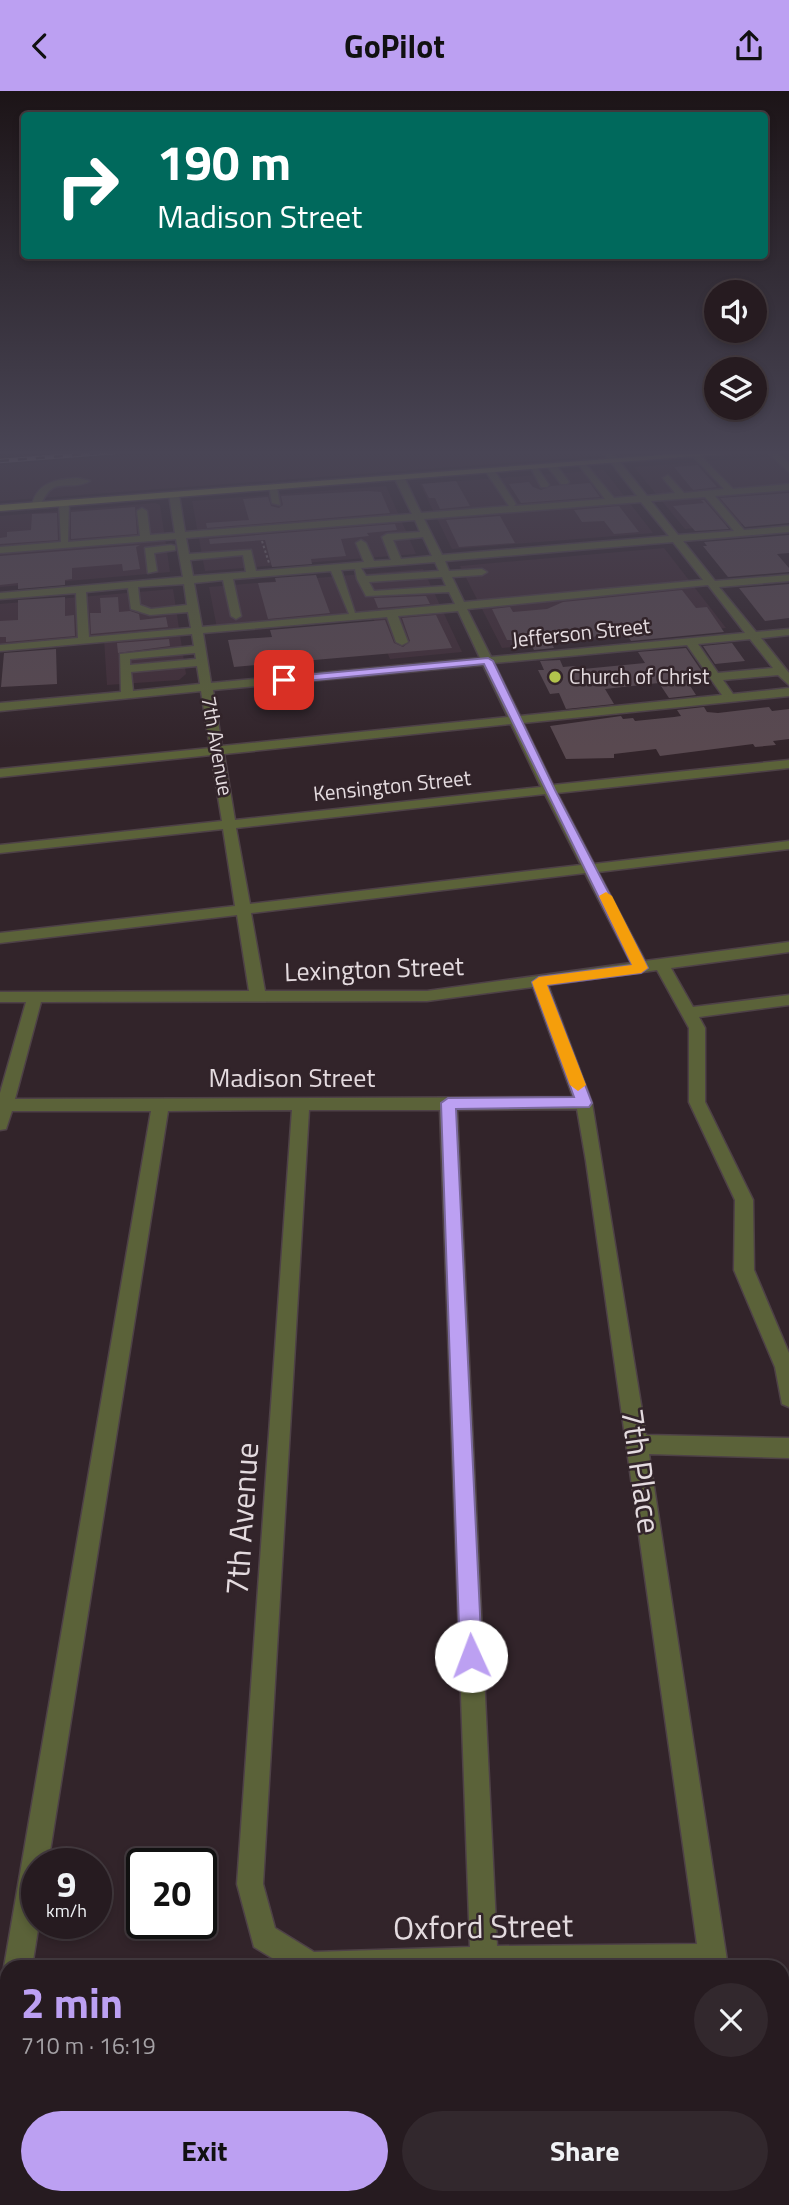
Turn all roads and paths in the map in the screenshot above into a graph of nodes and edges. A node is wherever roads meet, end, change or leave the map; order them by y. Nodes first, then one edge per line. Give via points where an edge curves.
1 (149, 551) edge
2 (184, 551) edge
3 (230, 551) edge
4 (364, 551) edge
5 (393, 551) edge
6 (435, 551) edge
7 (586, 551) edge
8 (685, 551) edge
9 (439, 559) junction
10 (398, 563) junction
11 (370, 565) junction
12 (357, 566) junction
13 (335, 568) junction
14 (152, 571) dead end
15 (482, 572) dead end
16 (446, 574) junction
17 (252, 575) junction
18 (227, 577) junction
19 (789, 578) edge
20 (362, 579) junction
21 (189, 580) junction
22 (711, 583) junction
23 (133, 585) junction
24 (81, 589) junction
25 (452, 589) junction
26 (431, 591) junction
27 (0, 596) edge
28 (460, 607) junction
29 (351, 611) dead end
30 (259, 614) dead end
31 (385, 614) junction
32 (236, 616) junction
33 (196, 619) junction
34 (789, 632) edge
35 (752, 635) junction
36 (84, 640) junction
37 (572, 640) dead end
38 (402, 642) dead end
39 (690, 642) junction
40 (0, 648) edge
41 (579, 652) junction
42 (202, 655) junction
43 (488, 661) junction
44 (786, 675) edge
45 (715, 677) junction
46 (207, 688) junction
47 (789, 692) edge
48 (127, 695) junction
49 (730, 698) junction
50 (554, 701) dead end
51 (0, 707) edge
52 (561, 716) junction
53 (516, 720) junction
54 (216, 751) junction
55 (789, 764) edge
56 (0, 773) edge
57 (550, 790) junction
58 (231, 824) junction
59 (789, 845) edge
60 (0, 849) edge
61 (592, 869) junction
62 (243, 909) junction
63 (0, 938) edge
64 (789, 947) edge
65 (663, 966) junction
66 (641, 968) junction
67 (539, 982) junction
68 (0, 997) edge
69 (36, 997) junction
70 (258, 997) junction
71 (789, 1000) edge
72 (688, 1013) junction
73 (448, 1103) junction
74 (584, 1103) junction
75 (161, 1104) junction
76 (300, 1104) junction
77 (3, 1105) edge
78 (0, 1124) edge
79 (789, 1398) edge
80 (636, 1444) junction
81 (789, 1448) edge
82 (264, 1937) joint
83 (19, 1960) edge
84 (301, 1960) edge
85 (484, 1960) edge
86 (713, 1960) edge

1 - 14 street
2 - 21 street, 7th Avenue
3 - 17 street via 247,552
4 - 11 street
5 - 10 street
6 - 9 street
7 - 9 street
8 - 22 street
9 - 10 street
9 - 16 street
10 - 11 street
11 - 12 street
12 - 13 street
12 - 20 street
13 - 17 street
13 - 29 street
15 - 16 street
16 - 20 street
16 - 25 street
17 - 18 street
18 - 21 street
18 - 32 street
19 - 22 street
20 - 26 street via 371,594
21 - 23 street
21 - 33 street, 7th Avenue
22 - 28 street
22 - 35 street
23 - 24 street
23 - 33 street via 135,607
24 - 27 street
24 - 36 street
25 - 26 street
25 - 28 street
26 - 31 street via 373,600
28 - 31 street
28 - 43 street
30 - 32 street
31 - 33 street
31 - 38 street
32 - 33 street
33 - 36 street
33 - 42 street, 7th Avenue
34 - 35 street, Jefferson Street
35 - 39 street, Jefferson Street
35 - 44 street
36 - 40 street
37 - 41 street
39 - 41 street, Jefferson Street
39 - 45 street
41 - 43 street, Jefferson Street
42 - 46 street, 7th Avenue
42 - 48 street via 125,669
43 - 46 street, Jefferson Street
43 - 53 street
44 - 45 street
45 - 49 street
46 - 48 street, Jefferson Street
46 - 54 street, 7th Avenue
47 - 49 street
48 - 51 street, Jefferson Street
49 - 52 street
50 - 52 street
52 - 53 street
53 - 54 street
53 - 57 street
54 - 56 street
54 - 58 street, 7th Avenue
55 - 57 street, Kensington Street
57 - 58 street, Kensington Street
57 - 61 street
58 - 60 street, Kensington Street
58 - 62 street, 7th Avenue
59 - 61 street
61 - 62 street
61 - 66 street
62 - 63 street
62 - 70 street, 7th Avenue
64 - 65 street, Lexington Street
65 - 66 street, Lexington Street
65 - 72 street
66 - 67 street, Lexington Street
67 - 70 street, Lexington Street via 427,996
67 - 74 street, 7th Place
68 - 69 street, Lexington Street
69 - 70 street, Lexington Street
69 - 77 street
71 - 72 street
72 - 79 street via 698,1040 697,1102 744,1200 744,1270 785,1367
73 - 74 street, Madison Street
73 - 76 street, Madison Street
73 - 85 street
74 - 80 street, 7th Place
75 - 76 street, Madison Street
75 - 77 street, Madison Street
75 - 83 street
76 - 82 street, 7th Avenue via 250,1884
77 - 78 street
80 - 81 street
80 - 86 street, 7th Place
82 - 84 street, Oxford Street

